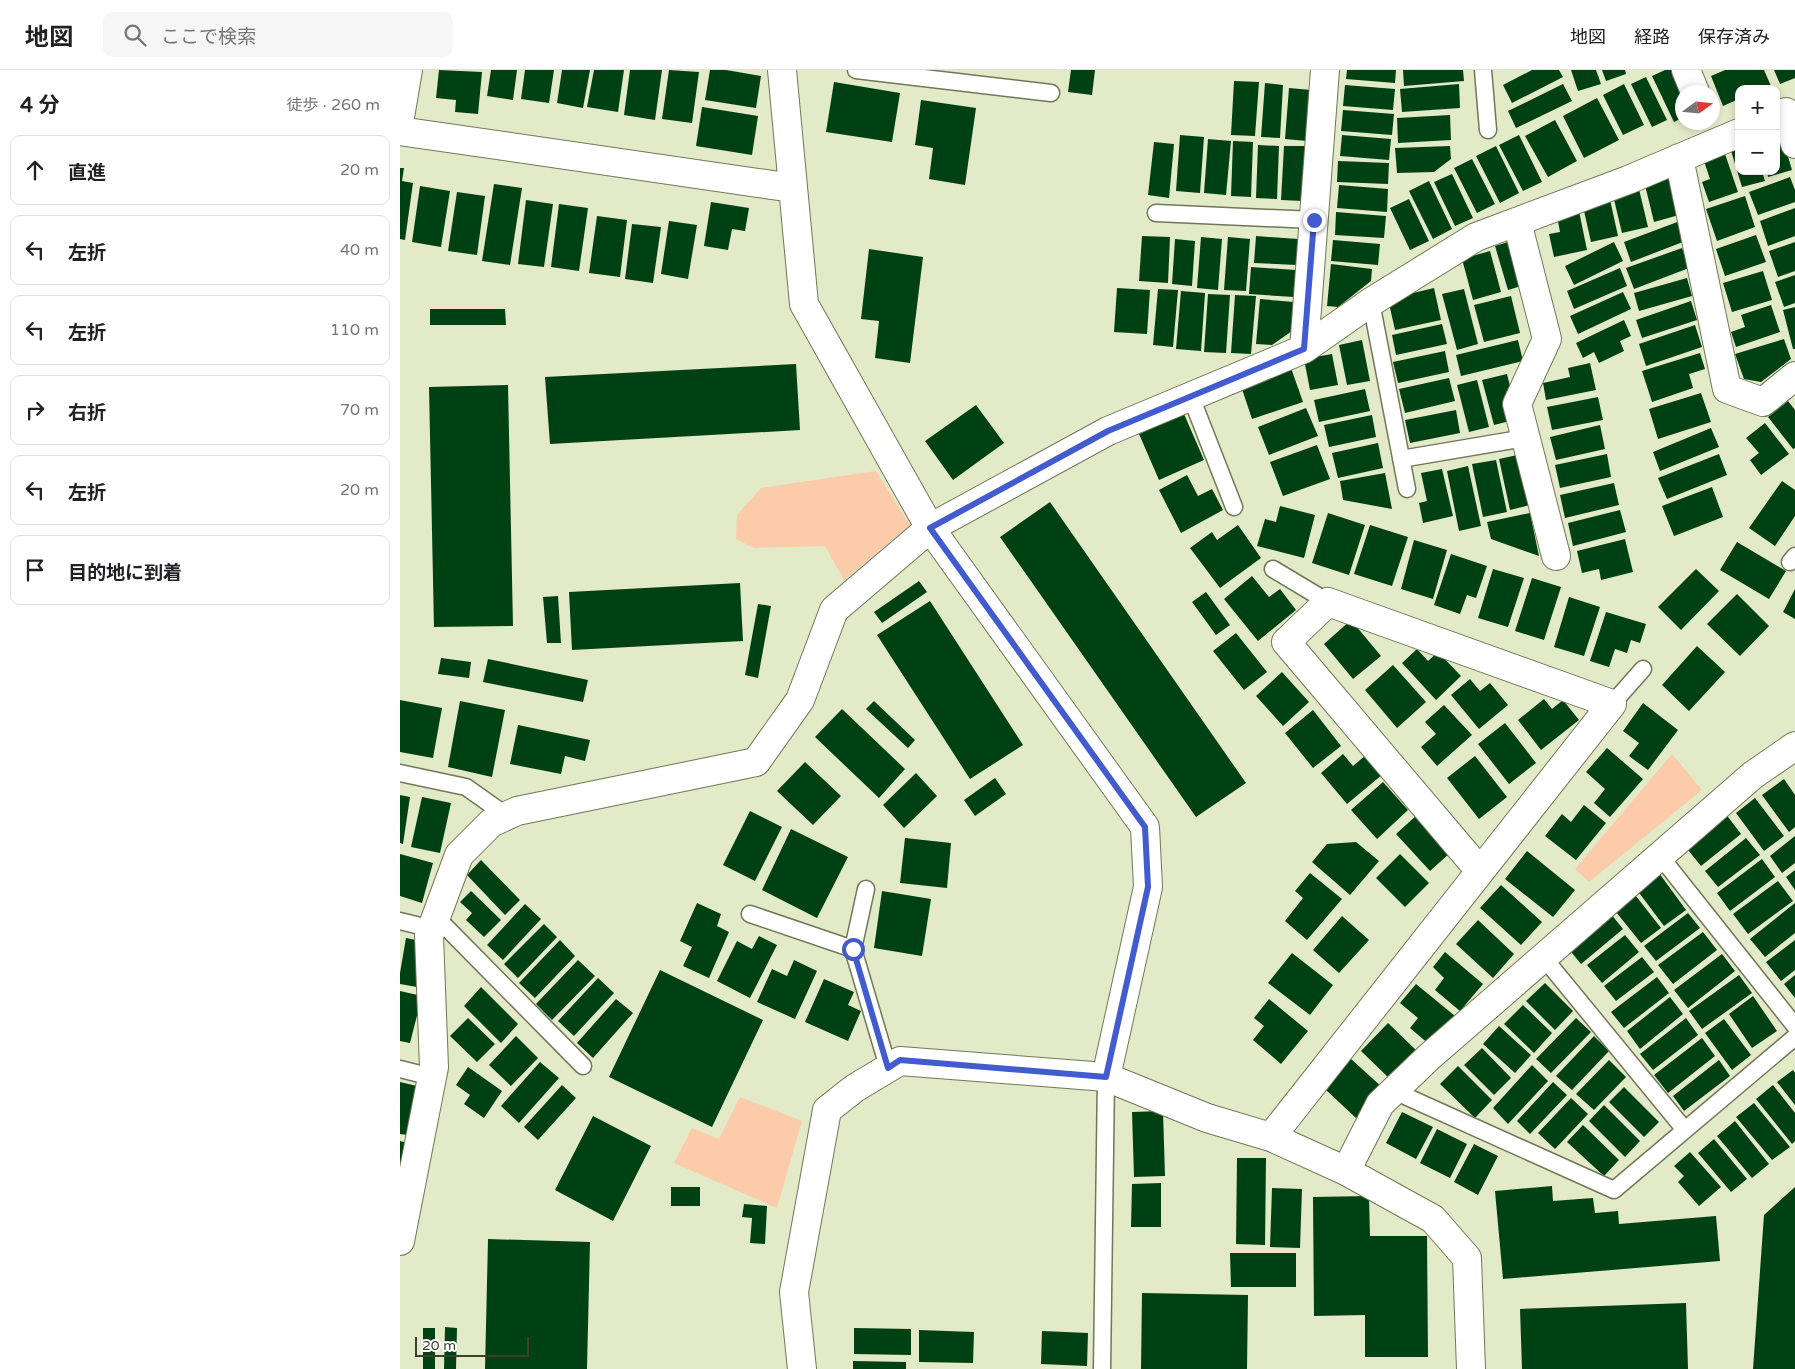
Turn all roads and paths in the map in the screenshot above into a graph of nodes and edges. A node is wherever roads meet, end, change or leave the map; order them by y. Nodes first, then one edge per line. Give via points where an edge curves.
1 (408, 70) edge
2 (782, 70) edge
3 (856, 70) edge
4 (1325, 70) edge
5 (1483, 70) edge
6 (1686, 70) edge
7 (1692, 85) edge
8 (1052, 92) dead end
9 (1786, 111) edge
10 (400, 116) edge
11 (1488, 130) dead end
12 (400, 131) edge
13 (1721, 132) edge
14 (1795, 144) edge
15 (1679, 158) junction
16 (793, 188) junction
17 (1156, 213) dead end
18 (1314, 220) junction
19 (1517, 222) junction
20 (1371, 302) junction
21 (1304, 349) junction
22 (1795, 376) edge
23 (1190, 397) junction
24 (1525, 438) junction
25 (1401, 459) junction
26 (1407, 489) dead end
27 (1234, 506) dead end
28 (930, 528) junction
29 (1556, 556) dead end
30 (1273, 570) dead end
31 (1328, 602) junction
32 (1643, 669) dead end
33 (1612, 704) junction
34 (1792, 753) edge
35 (400, 773) edge
36 (507, 816) junction
37 (1660, 856) junction
38 (1480, 872) junction
39 (866, 889) dead end
40 (750, 914) dead end
41 (400, 921) edge
42 (434, 923) junction
43 (853, 949) junction
44 (1544, 958) junction
45 (1795, 1026) edge
46 (1795, 1037) edge
47 (582, 1066) dead end
48 (888, 1068) junction
49 (400, 1069) edge
50 (432, 1077) junction
51 (1106, 1077) junction
52 (1394, 1090) junction
53 (1684, 1130) junction
54 (1271, 1136) junction
55 (1346, 1171) junction
56 (400, 1239) edge
57 (802, 1369) edge
58 (1102, 1369) edge
59 (1471, 1369) edge

1 - 10 street
2 - 16 street
3 - 8 lane
4 - 18 street
5 - 11 lane
6 - 7 street
9 - 14 street
12 - 16 street
13 - 15 street
15 - 19 street
15 - 22 street via 1727,390 1763,402
16 - 28 street via 804,304
17 - 18 lane
18 - 21 street
19 - 20 street via 1476,238
19 - 24 street via 1547,339 1517,404
20 - 21 street
20 - 25 lane
21 - 23 street
23 - 27 lane
23 - 28 street via 1108,431
24 - 25 lane
24 - 29 street
25 - 26 lane
28 - 36 street via 834,610 800,700 756,762 517,811
28 - 51 street via 1145,827 1148,887
30 - 31 lane
31 - 33 street
31 - 38 street via 1286,642
32 - 33 lane
33 - 38 street
34 - 37 street via 1753,775
35 - 36 lane via 466,787
36 - 42 street via 491,823 459,855
37 - 44 street
37 - 45 lane
38 - 54 street
39 - 43 lane
40 - 43 lane
41 - 42 lane
42 - 47 lane
42 - 50 street via 429,936
43 - 48 lane
44 - 52 street
44 - 53 lane
46 - 53 lane
48 - 51 street via 900,1060
48 - 57 street via 855,1088 828,1110 794,1292
49 - 50 lane
50 - 56 street
51 - 54 street via 1207,1118
51 - 58 lane
52 - 53 lane via 1614,1190
52 - 55 street via 1380,1104
54 - 55 street
55 - 59 street via 1433,1219 1467,1258

